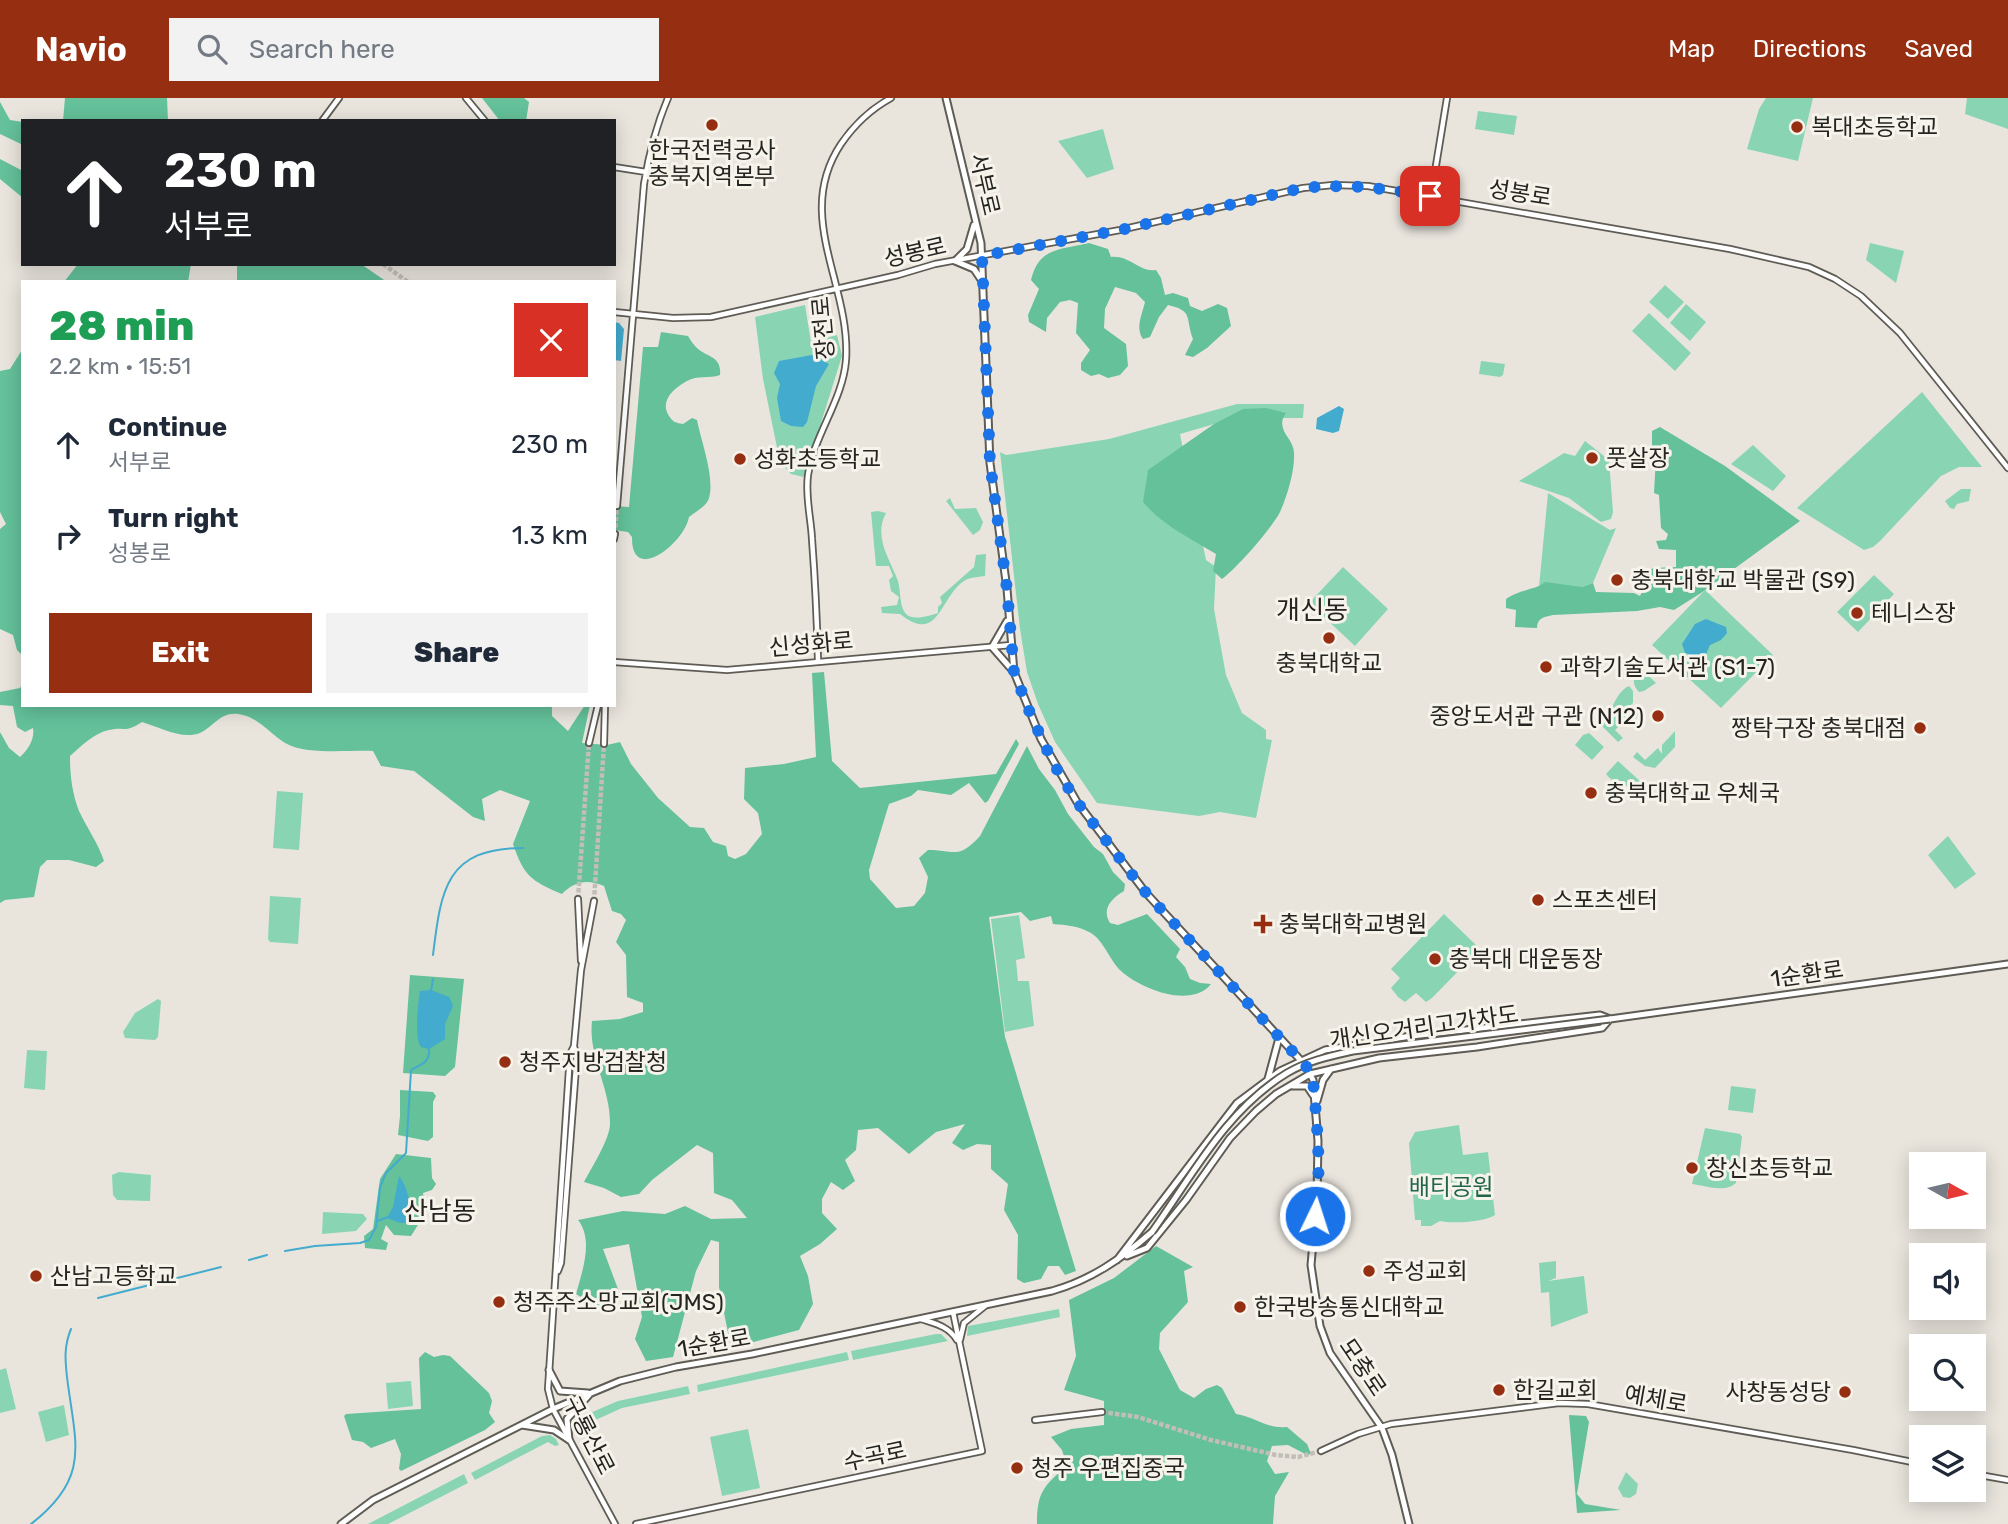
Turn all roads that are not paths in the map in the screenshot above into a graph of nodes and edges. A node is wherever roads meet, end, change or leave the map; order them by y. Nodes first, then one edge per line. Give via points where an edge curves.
1 (339, 98) edge
2 (466, 98) edge
3 (668, 98) edge
4 (891, 98) edge
5 (946, 98) edge
6 (1447, 98) edge
7 (323, 119) edge
8 (483, 119) edge
9 (616, 167) edge
10 (646, 172) junction
11 (1430, 196) junction
12 (975, 218) junction
13 (982, 256) junction
14 (955, 261) junction
15 (984, 283) junction
16 (838, 288) junction
17 (616, 312) edge
18 (634, 315) junction
19 (2008, 468) edge
20 (617, 506) dead end
21 (1008, 618) junction
22 (1010, 645) junction
23 (992, 647) junction
24 (818, 660) junction
25 (616, 662) edge
26 (1014, 672) junction
27 (598, 707) edge
28 (605, 707) edge
29 (589, 743) tunnel mouth
30 (604, 744) tunnel mouth
31 (578, 899) tunnel mouth
32 (594, 901) tunnel mouth
33 (2008, 964) edge
34 (581, 970) junction
35 (1610, 1019) junction
36 (1279, 1038) junction
37 (1300, 1061) junction
38 (1334, 1066) junction
39 (1310, 1074) junction
40 (1268, 1080) junction
41 (1286, 1088) junction
42 (1315, 1098) junction
43 (1316, 1111) junction
44 (1152, 1232) joint
45 (1117, 1260) junction
46 (986, 1305) junction
47 (953, 1312) junction
48 (920, 1319) junction
49 (959, 1344) junction
50 (550, 1370) junction
51 (591, 1393) junction
52 (553, 1409) junction
53 (1102, 1412) tunnel mouth
54 (1035, 1420) dead end
55 (522, 1425) junction
56 (1382, 1427) junction
57 (569, 1440) junction
58 (1321, 1451) tunnel mouth
59 (1909, 1462) edge
60 (1986, 1476) edge
61 (2008, 1480) edge
62 (341, 1524) edge
63 (615, 1524) edge
64 (636, 1524) edge
65 (1409, 1524) edge

1 - 7 street
2 - 8 street
3 - 10 street
4 - 16 street, 장전로 via 846,136 827,172 821,198 822,228
5 - 12 main road, 서부로
6 - 11 street
9 - 10 street
10 - 18 street
11 - 13 street, 성봉로 via 1368,186 1303,188
11 - 19 street, 성봉로 via 1768,256 1822,272 1861,296 1889,321
12 - 13 main road, 서부로
12 - 14 main road via 971,242
13 - 14 street, 성봉로
13 - 15 main road, 서부로
14 - 15 main road via 974,269
14 - 16 street, 성봉로
15 - 21 main road, 서부로 via 990,463
16 - 18 street, 성봉로 via 711,317
16 - 24 street, 장전로 via 845,367 808,478
17 - 18 street, 성봉로
18 - 20 street
21 - 22 main road, 서부로
21 - 23 main road
22 - 23 street, 신성화로
22 - 26 main road, 서부로
23 - 24 street, 신성화로
23 - 26 main road
24 - 25 street, 신성화로 via 727,670
26 - 36 main road, 서부로 via 1041,738 1077,802 1146,893
27 - 29 street
28 - 30 street
31 - 34 street, 구룡산로
32 - 34 street, 구룡산로
33 - 35 main road, 1순환로
34 - 50 street, 구룡산로
35 - 37 main road, 1순환로 via 1600,1015 1411,1036 1325,1050
35 - 38 main road via 1602,1028
35 - 44 main road, 개신오거리고가차도, bridge via 1353,1051 1287,1073 1227,1125
36 - 37 main road, 서부로
36 - 40 main road
37 - 39 main road, 모충로
37 - 40 main road, 1순환로
38 - 39 main road
38 - 43 main road via 1323,1080
39 - 41 main road
39 - 42 main road, 모충로
40 - 45 main road, 1순환로 via 1237,1103
41 - 42 main road via 1307,1086
41 - 45 main road via 1230,1138 1147,1248
42 - 43 main road, 모충로
43 - 56 main road, 모충로 via 1319,1171 1311,1265 1320,1326 1330,1353
44 - 45 main road, 1순환로
45 - 46 main road, 1순환로 via 1084,1281
46 - 47 main road, 1순환로
46 - 49 street via 964,1323
47 - 48 main road, 1순환로
47 - 49 street, 수곡로
48 - 49 street via 949,1330
48 - 51 main road, 1순환로 via 642,1375
49 - 64 street, 수곡로 via 982,1451
50 - 51 main road via 560,1391
50 - 52 street, 구룡산로
51 - 52 main road, 1순환로
51 - 57 main road via 567,1419
52 - 55 main road, 1순환로
52 - 57 street, 구룡산로
53 - 54 street
55 - 57 main road via 554,1430
55 - 62 main road, 1순환로 via 373,1500
56 - 58 street, 예체로
56 - 59 street, 예체로 via 1527,1406 1588,1404
56 - 65 main road, 모충로
57 - 63 street, 구룡산로
60 - 61 street

